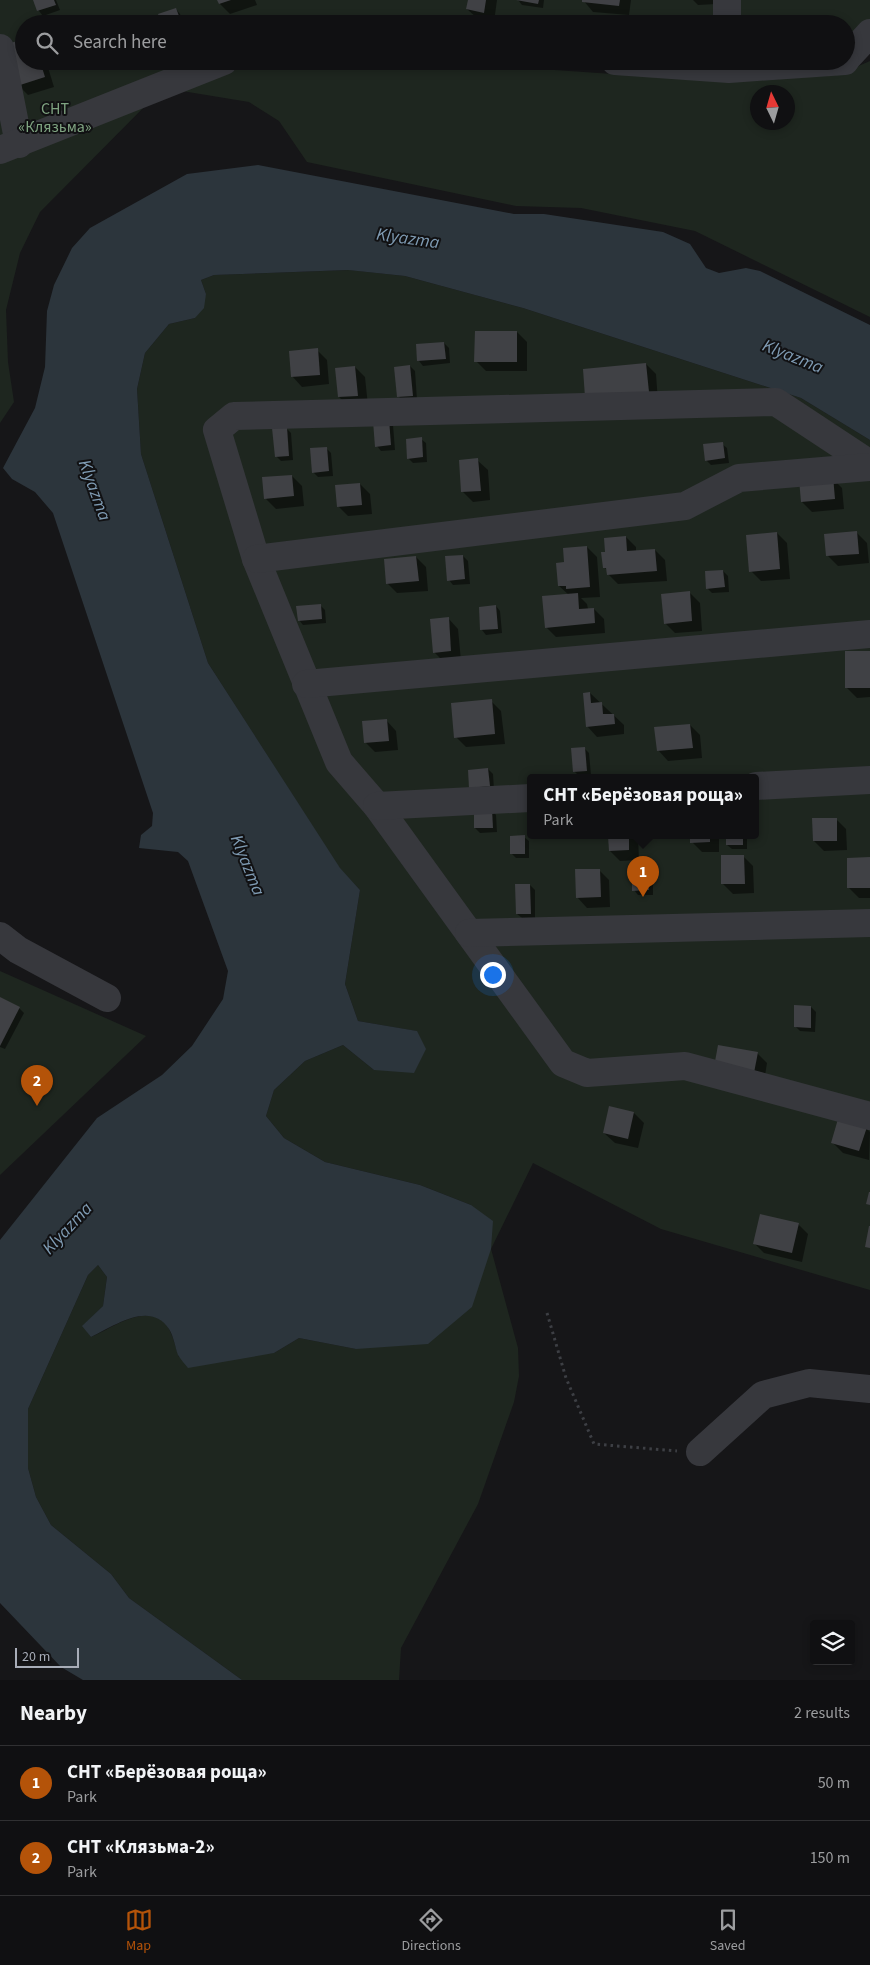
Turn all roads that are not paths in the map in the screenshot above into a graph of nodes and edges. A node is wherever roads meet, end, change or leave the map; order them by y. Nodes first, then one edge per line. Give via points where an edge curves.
1 (726, 0) edge
2 (727, 15) edge
3 (870, 33) edge
4 (0, 48) edge
5 (855, 49) edge
6 (202, 70) edge
7 (9, 147) edge
8 (870, 466) edge
9 (256, 559) junction
10 (870, 634) edge
11 (306, 684) junction
12 (870, 780) edge
13 (759, 786) edge
14 (527, 798) edge
15 (377, 806) junction
16 (870, 923) edge
17 (469, 933) junction
18 (0, 936) edge
19 (107, 998) dead end
20 (870, 1116) edge
21 (870, 1389) edge
22 (700, 1452) road end

1 - 2 street
3 - 5 street
4 - 7 street
6 - 7 street
8 - 9 street via 739,478 685,506
8 - 9 street via 776,402 234,416 218,430
9 - 11 street
10 - 11 street
11 - 15 street via 339,762
12 - 13 street
14 - 15 street
15 - 17 street
16 - 17 street
17 - 20 street via 563,1064 587,1074 685,1066
18 - 19 street via 18,950
21 - 22 street via 809,1383 763,1395

